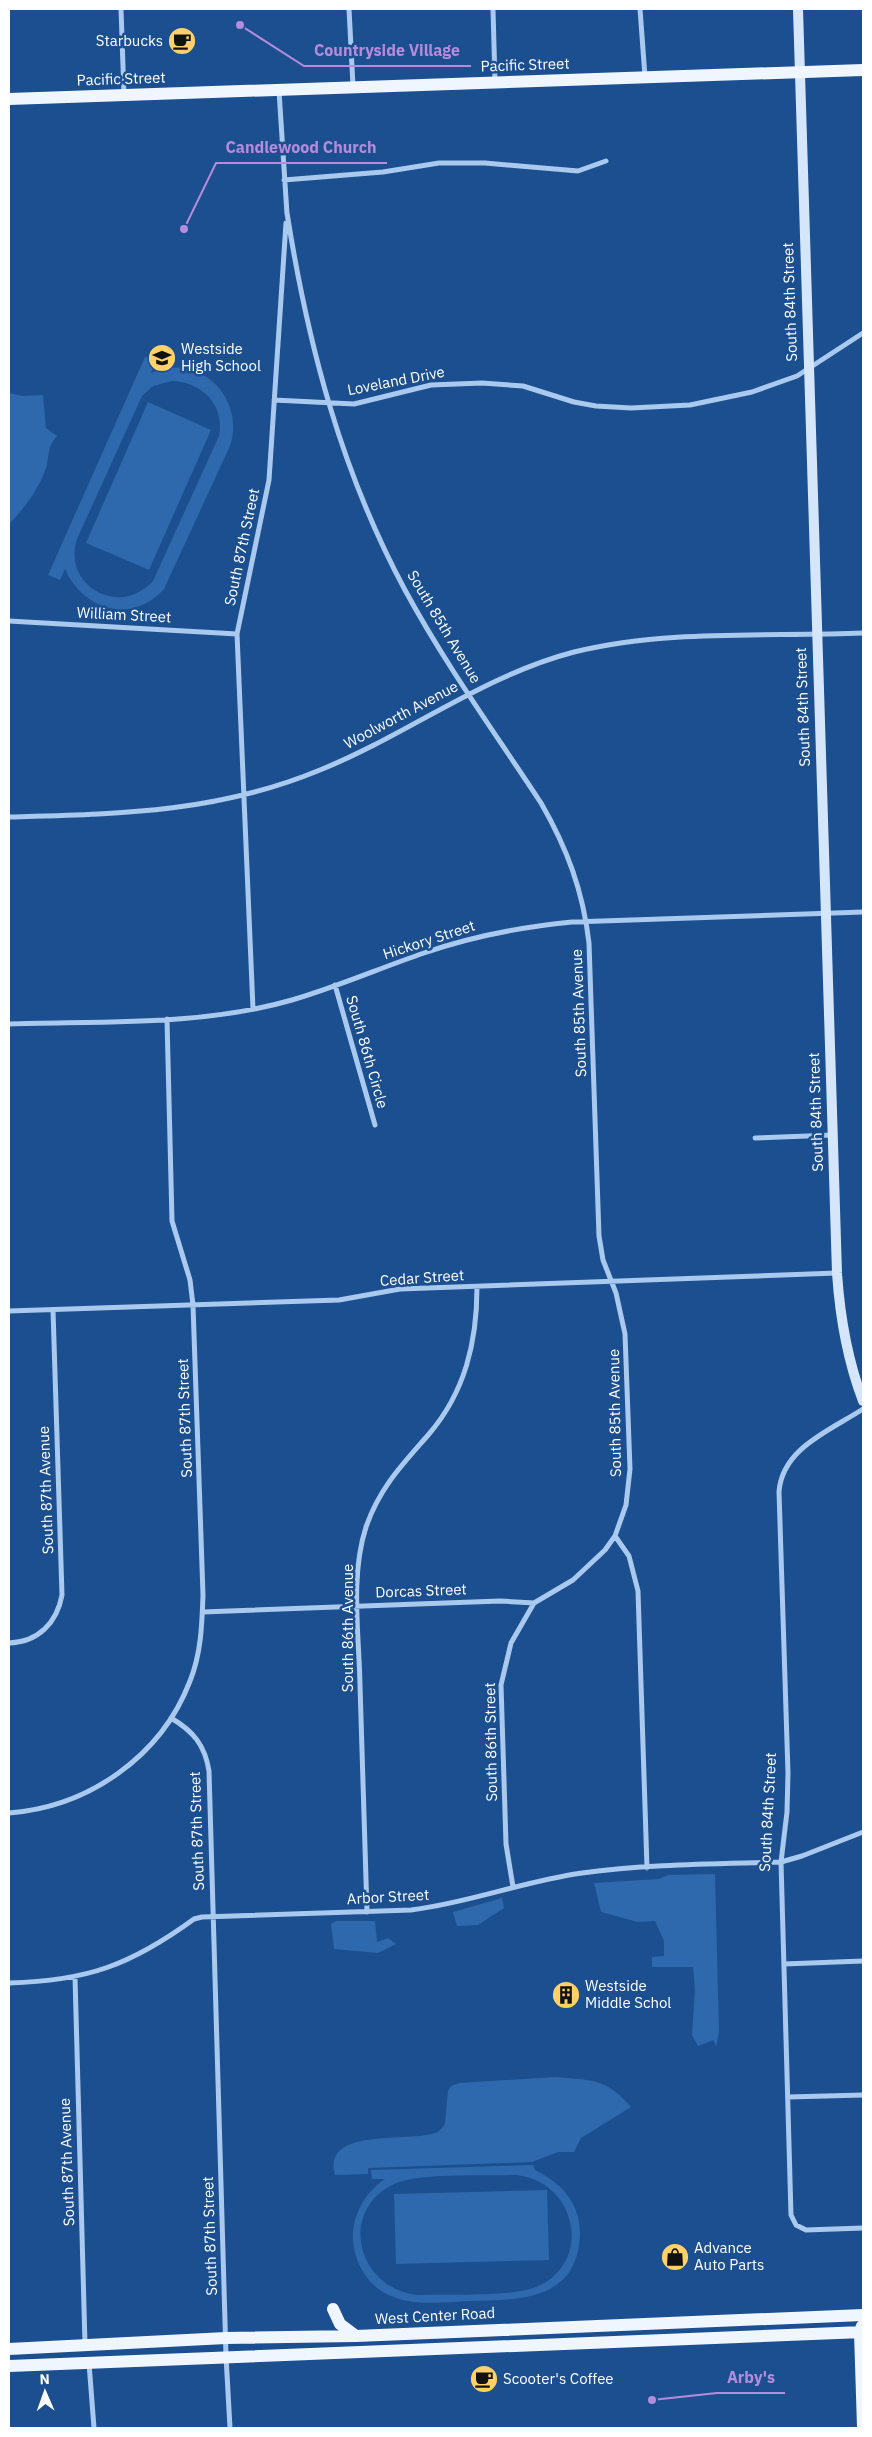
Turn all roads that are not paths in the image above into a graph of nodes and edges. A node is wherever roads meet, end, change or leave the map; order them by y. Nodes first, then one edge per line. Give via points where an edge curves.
1 (121, 9) edge
2 (349, 9) edge
3 (493, 9) edge
4 (640, 9) edge
5 (798, 9) edge
6 (863, 70) edge
7 (800, 72) junction
8 (645, 77) junction
9 (495, 82) junction
10 (353, 87) junction
11 (279, 90) junction
12 (124, 95) junction
13 (9, 99) edge
14 (606, 161) dead end
15 (284, 180) junction
16 (287, 213) junction
17 (863, 333) edge
18 (809, 369) junction
19 (274, 400) junction
20 (327, 403) junction
21 (9, 621) edge
22 (863, 633) edge
23 (237, 634) junction
24 (817, 634) junction
25 (469, 693) junction
26 (245, 795) junction
27 (9, 817) edge
28 (863, 912) edge
29 (826, 914) junction
30 (587, 922) junction
31 (335, 985) junction
32 (253, 1009) junction
33 (167, 1019) junction
34 (9, 1024) edge
35 (375, 1125) dead end
36 (833, 1135) junction
37 (754, 1138) dead end
38 (837, 1273) junction
39 (611, 1281) junction
40 (477, 1287) junction
41 (193, 1305) junction
42 (53, 1310) junction
43 (9, 1311) edge
44 (863, 1400) edge
45 (863, 1409) edge
46 (615, 1536) junction
47 (534, 1603) junction
48 (357, 1606) junction
49 (203, 1612) junction
50 (11, 1643) edge
51 (171, 1718) junction
52 (9, 1813) edge
53 (863, 1832) edge
54 (780, 1862) junction
55 (646, 1868) junction
56 (513, 1887) junction
57 (367, 1912) junction
58 (212, 1916) junction
59 (863, 1961) edge
60 (784, 1964) junction
61 (75, 1977) junction
62 (9, 1983) edge
63 (863, 2095) edge
64 (788, 2097) junction
65 (863, 2228) edge
66 (333, 2309) dead end
67 (863, 2316) edge
68 (862, 2330) edge
69 (356, 2336) junction
70 (226, 2338) junction
71 (85, 2346) junction
72 (9, 2349) edge
73 (226, 2356) junction
74 (89, 2362) junction
75 (9, 2366) edge
76 (863, 2427) edge
77 (94, 2428) edge
78 (230, 2428) edge

1 - 12 street
2 - 10 street
3 - 9 street
4 - 8 street
5 - 7 main road, South 84th Street
6 - 7 main road, Pacific Street
7 - 8 main road, Pacific Street
7 - 18 main road, South 84th Street
8 - 9 main road, Pacific Street
9 - 10 main road, Pacific Street
10 - 11 main road, Pacific Street
11 - 12 main road, Pacific Street
11 - 15 street, South 87th Street
12 - 13 main road, Pacific Street
14 - 15 street via 578,171 485,163 439,163 383,172
15 - 16 street, South 87th Street
16 - 19 street, South 87th Street
16 - 20 street, South 85th Avenue via 309,335
17 - 18 street, Loveland Drive
18 - 20 street, Loveland Drive via 752,392 672,407 596,406 523,386 482,383 431,385 364,402
18 - 24 main road, South 84th Street
19 - 20 street, Loveland Drive
19 - 23 street, South 87th Street via 269,480
20 - 25 street, South 85th Avenue via 354,482 381,542 419,614
21 - 23 street, William Street
22 - 24 street, Woolworth Avenue
23 - 26 street, South 87th Street
24 - 25 street, Woolworth Avenue via 678,638 611,645 535,664
24 - 29 main road, South 84th Street
25 - 26 street, Woolworth Avenue via 351,757 300,778
25 - 30 street, South 85th Avenue via 559,833 577,878
26 - 27 street, Woolworth Avenue via 198,806 149,812
26 - 32 street, South 87th Street
28 - 29 street, Hickory Street
29 - 30 street, Hickory Street
29 - 36 main road, South 84th Street
30 - 31 street, Hickory Street via 486,934
30 - 39 street, South 85th Avenue via 599,1236
31 - 32 street, Hickory Street
31 - 35 street, South 86th Circle
32 - 33 street, Hickory Street
33 - 34 street, Hickory Street
33 - 41 street, South 87th Street via 172,1221 190,1280
36 - 37 street
36 - 38 main road, South 84th Street
38 - 39 street, Cedar Street
38 - 44 main road, South 84th Street via 846,1346
39 - 40 street, Cedar Street
39 - 46 street, South 85th Avenue via 625,1334 630,1469 626,1505
40 - 41 street, Cedar Street via 400,1289 339,1300
40 - 48 street, South 86th Avenue via 475,1333 465,1373 443,1415 395,1471 375,1505 360,1554
41 - 42 street, Cedar Street
41 - 49 street, South 87th Street
42 - 43 street, Cedar Street
42 - 50 street, South 87th Avenue via 62,1595 56,1614 45,1629 29,1639
45 - 54 street, South 84th Street via 795,1454 784,1469 780,1482 788,1774 788,1812
46 - 47 street via 586,1570
46 - 55 street via 629,1556 638,1591
47 - 48 street, Dorcas Street via 500,1601
47 - 56 street, South 86th Street via 511,1643 501,1685 506,1844
48 - 49 street, Dorcas Street
48 - 57 street, South 86th Avenue
49 - 51 street, South 87th Street via 194,1668
51 - 52 street via 142,1753 100,1786 61,1804
51 - 58 street, South 87th Street via 195,1736 207,1759
53 - 54 street, Arbor Street
54 - 55 street, Arbor Street
54 - 60 street, South 84th Street
55 - 56 street, Arbor Street via 581,1873
56 - 57 street, Arbor Street via 437,1907
57 - 58 street, Arbor Street
58 - 61 street, Arbor Street via 194,1919 166,1940 128,1961
58 - 70 street, South 87th Street
59 - 60 street
60 - 64 street, South 84th Street
61 - 62 street, Arbor Street
61 - 71 street, South 87th Avenue
63 - 64 street
64 - 65 street, South 84th Street via 791,2215 798,2227 806,2230
66 - 69 main road via 340,2324
67 - 69 main road, West Center Road
68 - 73 main road
68 - 76 main road
69 - 70 main road, West Center Road
70 - 71 main road, West Center Road
70 - 73 street, South 87th Street
71 - 72 main road, West Center Road
73 - 74 main road
73 - 78 street, South 87th Street
74 - 75 main road
74 - 77 street

